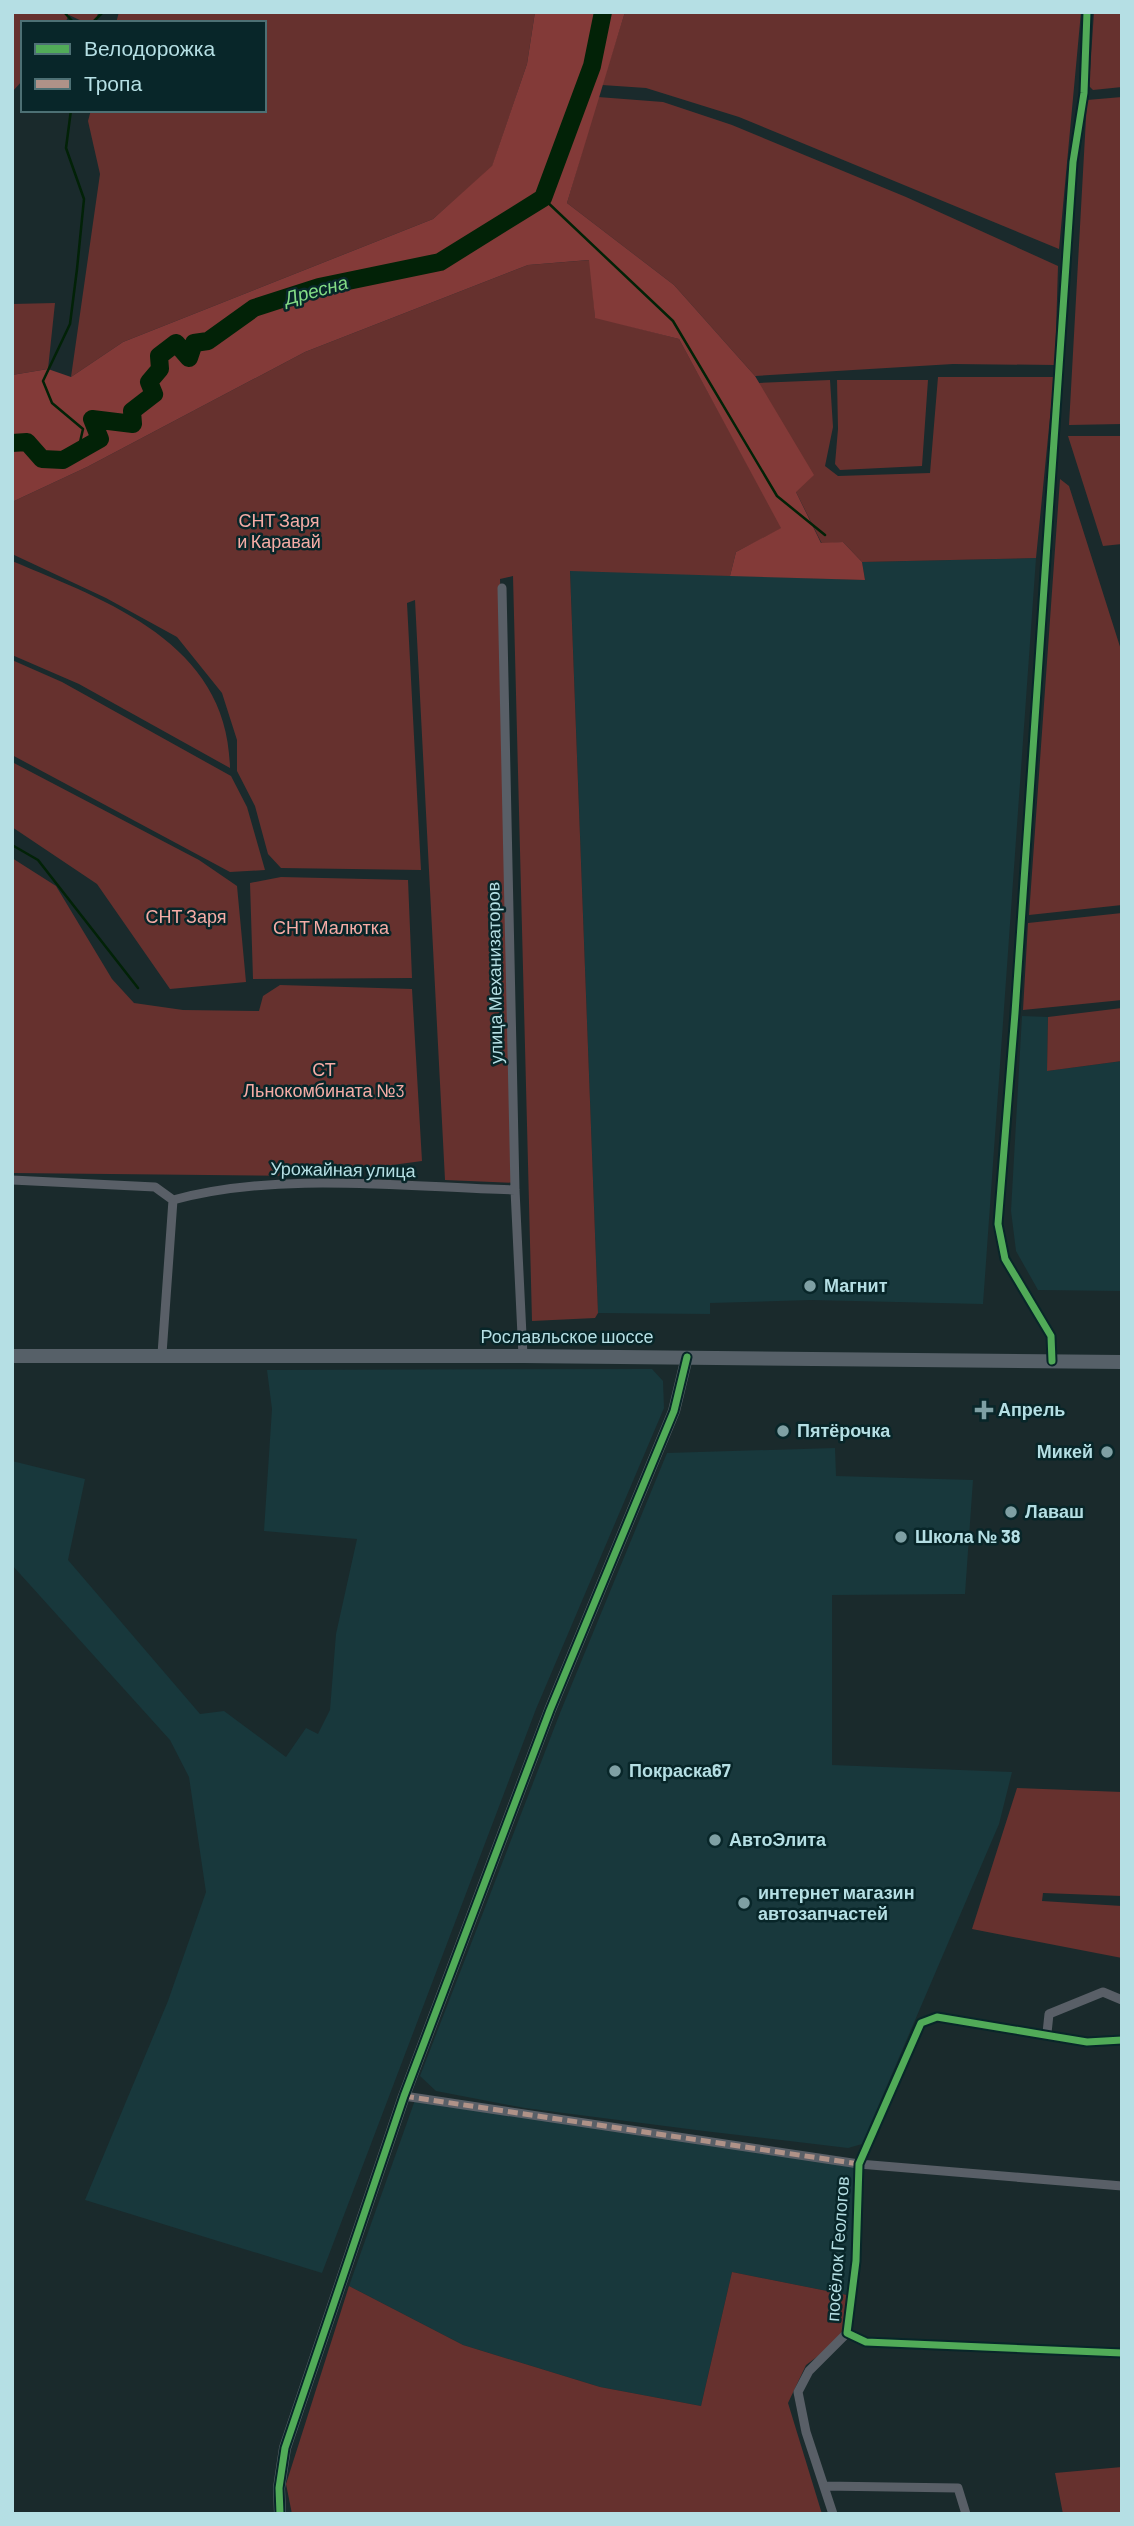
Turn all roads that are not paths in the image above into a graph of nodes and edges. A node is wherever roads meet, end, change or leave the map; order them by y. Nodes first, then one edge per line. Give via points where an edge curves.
1 (1087, 12) edge
2 (502, 588) dead end
3 (12, 1180) edge
4 (515, 1189) junction
5 (173, 1200) junction
6 (162, 1354) junction
7 (12, 1356) edge
8 (523, 1356) junction
9 (687, 1357) junction
10 (1052, 1361) junction
11 (1122, 1362) edge
12 (1122, 2000) edge
13 (1047, 2033) junction
14 (1122, 2040) edge
15 (404, 2096) junction
16 (859, 2164) junction
17 (1122, 2186) edge
18 (847, 2333) junction
19 (1122, 2353) edge
20 (824, 2486) junction
21 (280, 2514) edge
22 (834, 2514) edge
23 (967, 2514) edge

1 - 10 street via 998,1224 1005,1259 1051,1336
2 - 4 street, улица Механизаторов
3 - 5 street via 155,1187
4 - 5 street, Урожайная улица via 266,1183 207,1190
4 - 8 street, улица Механизаторов
5 - 6 street
6 - 7 main road, Рославльское шоссе
6 - 8 main road, Рославльское шоссе
8 - 9 main road, Рославльское шоссе
9 - 10 main road, Рославльское шоссе
9 - 15 street via 674,1411 550,1710
10 - 11 main road, Рославльское шоссе
12 - 13 street via 1103,1992 1059,2008 1049,2014
13 - 14 street, посёлок Геологов via 1087,2042
13 - 16 street, посёлок Геологов via 937,2017 921,2023
15 - 16 street
15 - 21 street via 285,2448
16 - 17 street, посёлок Геологов
16 - 18 street, посёлок Геологов via 856,2261
18 - 19 street, посёлок Геологов via 866,2342
18 - 20 street via 809,2371 798,2392
20 - 22 street
20 - 23 street via 958,2488

